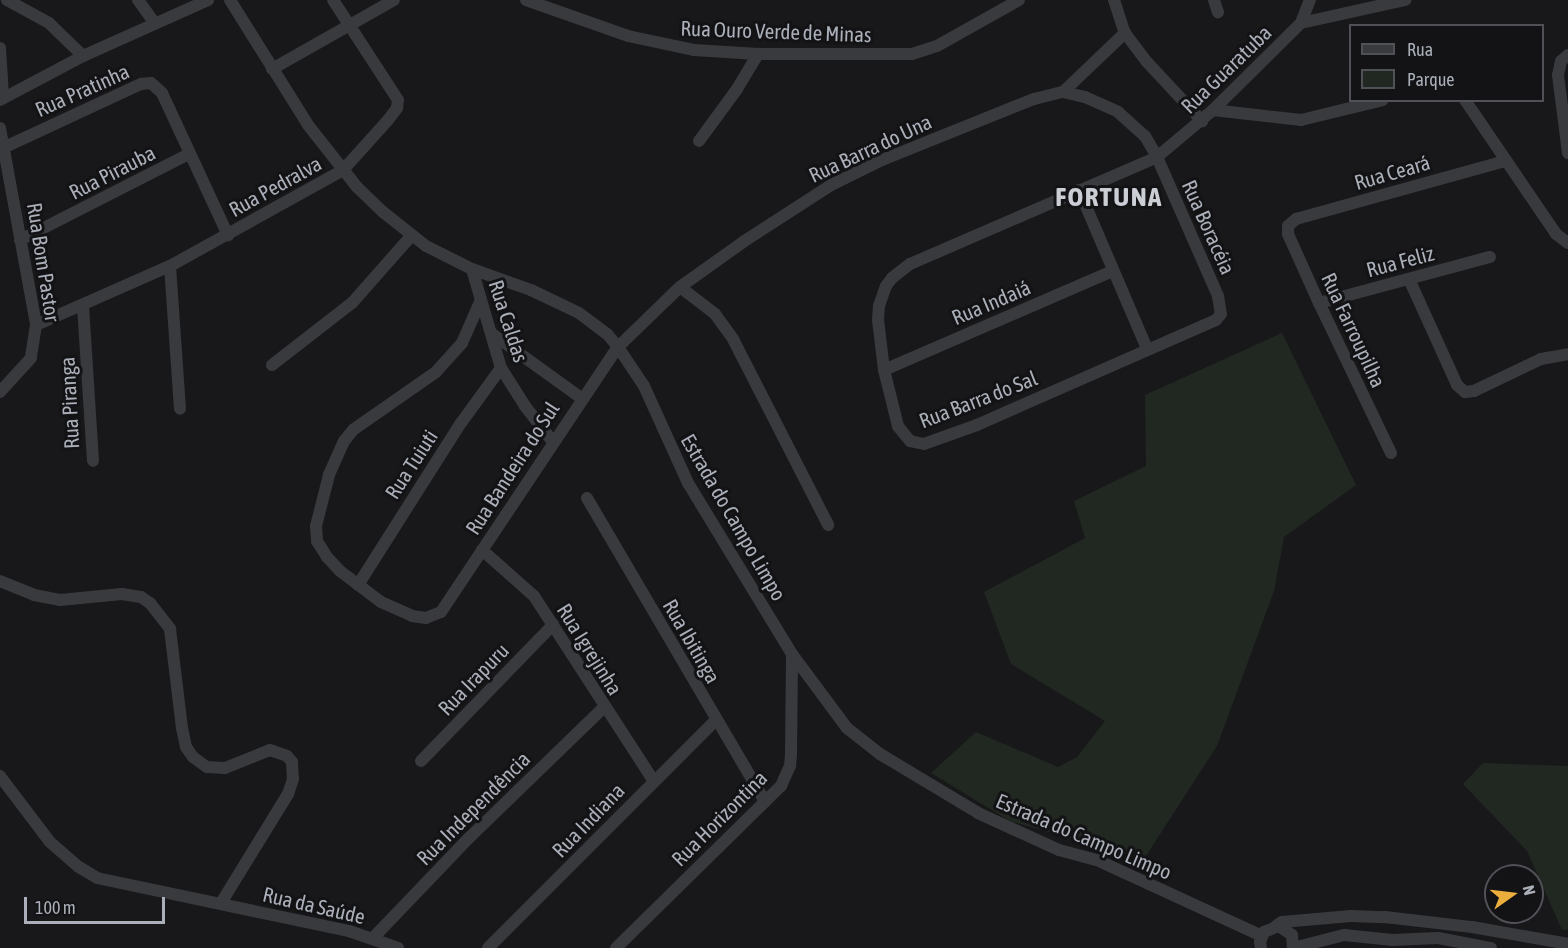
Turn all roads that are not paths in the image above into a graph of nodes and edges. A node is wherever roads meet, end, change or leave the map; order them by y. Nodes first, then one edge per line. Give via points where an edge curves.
1 (7, 0) edge
2 (138, 0) edge
3 (208, 0) edge
4 (230, 0) edge
5 (333, 0) edge
6 (394, 0) edge
7 (526, 0) edge
8 (1019, 0) edge
9 (1114, 0) edge
10 (1310, 0) edge
11 (1406, 0) edge
12 (155, 23) junction
13 (1301, 23) junction
14 (349, 26) junction
15 (1125, 33) junction
16 (0, 48) edge
17 (758, 54) junction
18 (83, 56) junction
19 (1568, 56) edge
20 (272, 69) junction
21 (1063, 92) junction
22 (2, 98) edge
23 (1375, 102) edge
24 (1466, 102) edge
25 (1213, 110) junction
26 (1202, 121) junction
27 (0, 128) edge
28 (699, 141) dead end
29 (5, 147) junction
30 (1568, 153) edge
31 (189, 154) junction
32 (1157, 157) junction
33 (1505, 160) junction
34 (343, 170) junction
35 (1079, 190) junction
36 (1290, 222) joint
37 (228, 235) junction
38 (411, 236) junction
39 (20, 240) junction
40 (1568, 243) edge
41 (1490, 257) dead end
42 (170, 266) junction
43 (472, 269) junction
44 (1113, 271) junction
45 (1410, 279) junction
46 (680, 287) junction
47 (480, 302) junction
48 (1319, 303) junction
49 (83, 306) junction
50 (1221, 314) joint
51 (36, 325) junction
52 (491, 333) junction
53 (618, 347) junction
54 (1147, 349) junction
55 (1568, 354) edge
56 (272, 365) dead end
57 (501, 368) junction
58 (884, 370) junction
59 (0, 392) edge
60 (581, 398) junction
61 (180, 409) dead end
62 (553, 442) junction
63 (1390, 453) dead end
64 (93, 461) dead end
65 (587, 498) dead end
66 (828, 525) dead end
67 (482, 550) junction
68 (0, 581) edge
69 (358, 585) junction
70 (553, 625) junction
71 (792, 654) junction
72 (604, 707) junction
73 (716, 720) junction
74 (421, 761) dead end
75 (0, 776) edge
76 (653, 780) junction
77 (765, 802) junction
78 (221, 903) junction
79 (1276, 926) junction
80 (373, 938) junction
81 (1262, 942) edge
82 (1406, 944) edge
83 (1568, 944) edge
84 (398, 948) edge
85 (488, 948) edge
86 (616, 948) edge
87 (1293, 948) edge
88 (1491, 948) edge

1 - 18 street via 49,23
2 - 12 street
3 - 12 street
4 - 20 street, Estrada do Campo Limpo
5 - 14 street, Rua Pedralva
6 - 14 street
7 - 17 street, Rua Ouro Verde de Minas via 664,45
8 - 17 street, Rua Ouro Verde de Minas via 937,46 912,54
9 - 15 street
10 - 13 street, Rua Guaratuba
11 - 13 street
12 - 18 street
13 - 25 street, Rua Guaratuba
14 - 20 street
14 - 34 street, Rua Pedralva via 398,104
15 - 21 street
15 - 26 street
16 - 22 street
17 - 28 street
18 - 22 street
19 - 30 street via 1559,66 1558,84
20 - 34 street, Estrada do Campo Limpo
21 - 32 street, Rua Barra do Una via 1118,112 1139,129
21 - 46 street, Rua Barra do Una via 1034,99 882,160 831,185
23 - 25 street via 1301,120
24 - 33 street
25 - 26 street, Rua Guaratuba
26 - 32 street, Rua Guaratuba
27 - 29 street, Rua Bom Pastor
29 - 31 street, Rua Pratinha via 141,84 151,83 162,93
29 - 39 street, Rua Bom Pastor
31 - 37 street, Rua Pratinha
31 - 39 street, Rua Pirauba
32 - 35 street, Rua Barra do Sal
32 - 50 street, Rua Boracéia via 1218,296
33 - 36 street, Rua Ceará
33 - 40 street via 1559,239
34 - 37 street, Rua Pedralva
34 - 38 street, Estrada do Campo Limpo
35 - 44 street
35 - 58 street, Rua Barra do Sal via 899,271 886,286 879,306
36 - 48 street, Rua Farroupilha via 1288,234
37 - 42 street, Rua Pedralva
38 - 43 street, Estrada do Campo Limpo
38 - 56 street via 352,303
39 - 51 street, Rua Bom Pastor
41 - 45 street, Rua Feliz
42 - 49 street, Rua Pedralva
42 - 61 street
43 - 47 street, Rua Caldas
43 - 53 street, Estrada do Campo Limpo via 569,308
44 - 54 street
44 - 58 street, Rua Indaiá
45 - 48 street, Rua Feliz
45 - 55 street via 1457,386 1465,392 1541,359
46 - 53 street, Rua Barra do Una
46 - 66 street via 715,314 733,339
47 - 52 street, Rua Caldas
47 - 69 street via 462,343 436,372 353,430 329,475 316,525 317,541 327,557
48 - 63 street, Rua Farroupilha
49 - 51 street, Rua Pedralva
49 - 64 street, Rua Piranga
50 - 54 street, Rua Barra do Sal via 1216,320
51 - 59 street, Rua Bom Pastor via 31,358
52 - 57 street, Rua Caldas
52 - 60 street
53 - 60 street, Rua Bandeira do Sul
53 - 71 street, Estrada do Campo Limpo via 644,386 688,483
54 - 58 street, Rua Barra do Sal via 977,425 924,444 910,441 898,426
57 - 62 street, Rua Caldas
57 - 69 street, Rua Tuiuti via 461,423
60 - 62 street, Rua Bandeira do Sul
62 - 67 street, Rua Bandeira do Sul
65 - 73 street, Rua Ibitinga
67 - 69 street, Rua Bandeira do Sul via 441,612 426,618 381,602
67 - 70 street, Rua Igrejinha via 534,596
68 - 78 street via 34,595 60,600 122,594 141,597 170,629 182,728 193,757 207,767 225,768 270,750 292,762 293,779 288,794
70 - 72 street, Rua Igrejinha
70 - 74 street, Rua Irapuru
71 - 77 street, Rua Horizontina via 790,766 781,786
71 - 81 street, Estrada do Campo Limpo via 847,728 934,788 1059,850 1106,864
72 - 76 street, Rua Igrejinha
72 - 80 street, Rua Independência via 478,828
73 - 76 street, Rua Indiana
73 - 77 street, Rua Ibitinga
75 - 78 street, Rua da Saúde via 50,842 90,874
76 - 85 street, Rua Indiana
77 - 86 street, Rua Horizontina
78 - 80 street, Rua da Saúde
79 - 81 street via 1269,928
79 - 83 street via 1282,922 1351,916 1385,917
79 - 87 street via 1284,927 1292,935
80 - 84 street, Rua da Saúde
82 - 87 street via 1344,935
82 - 88 street via 1438,938

